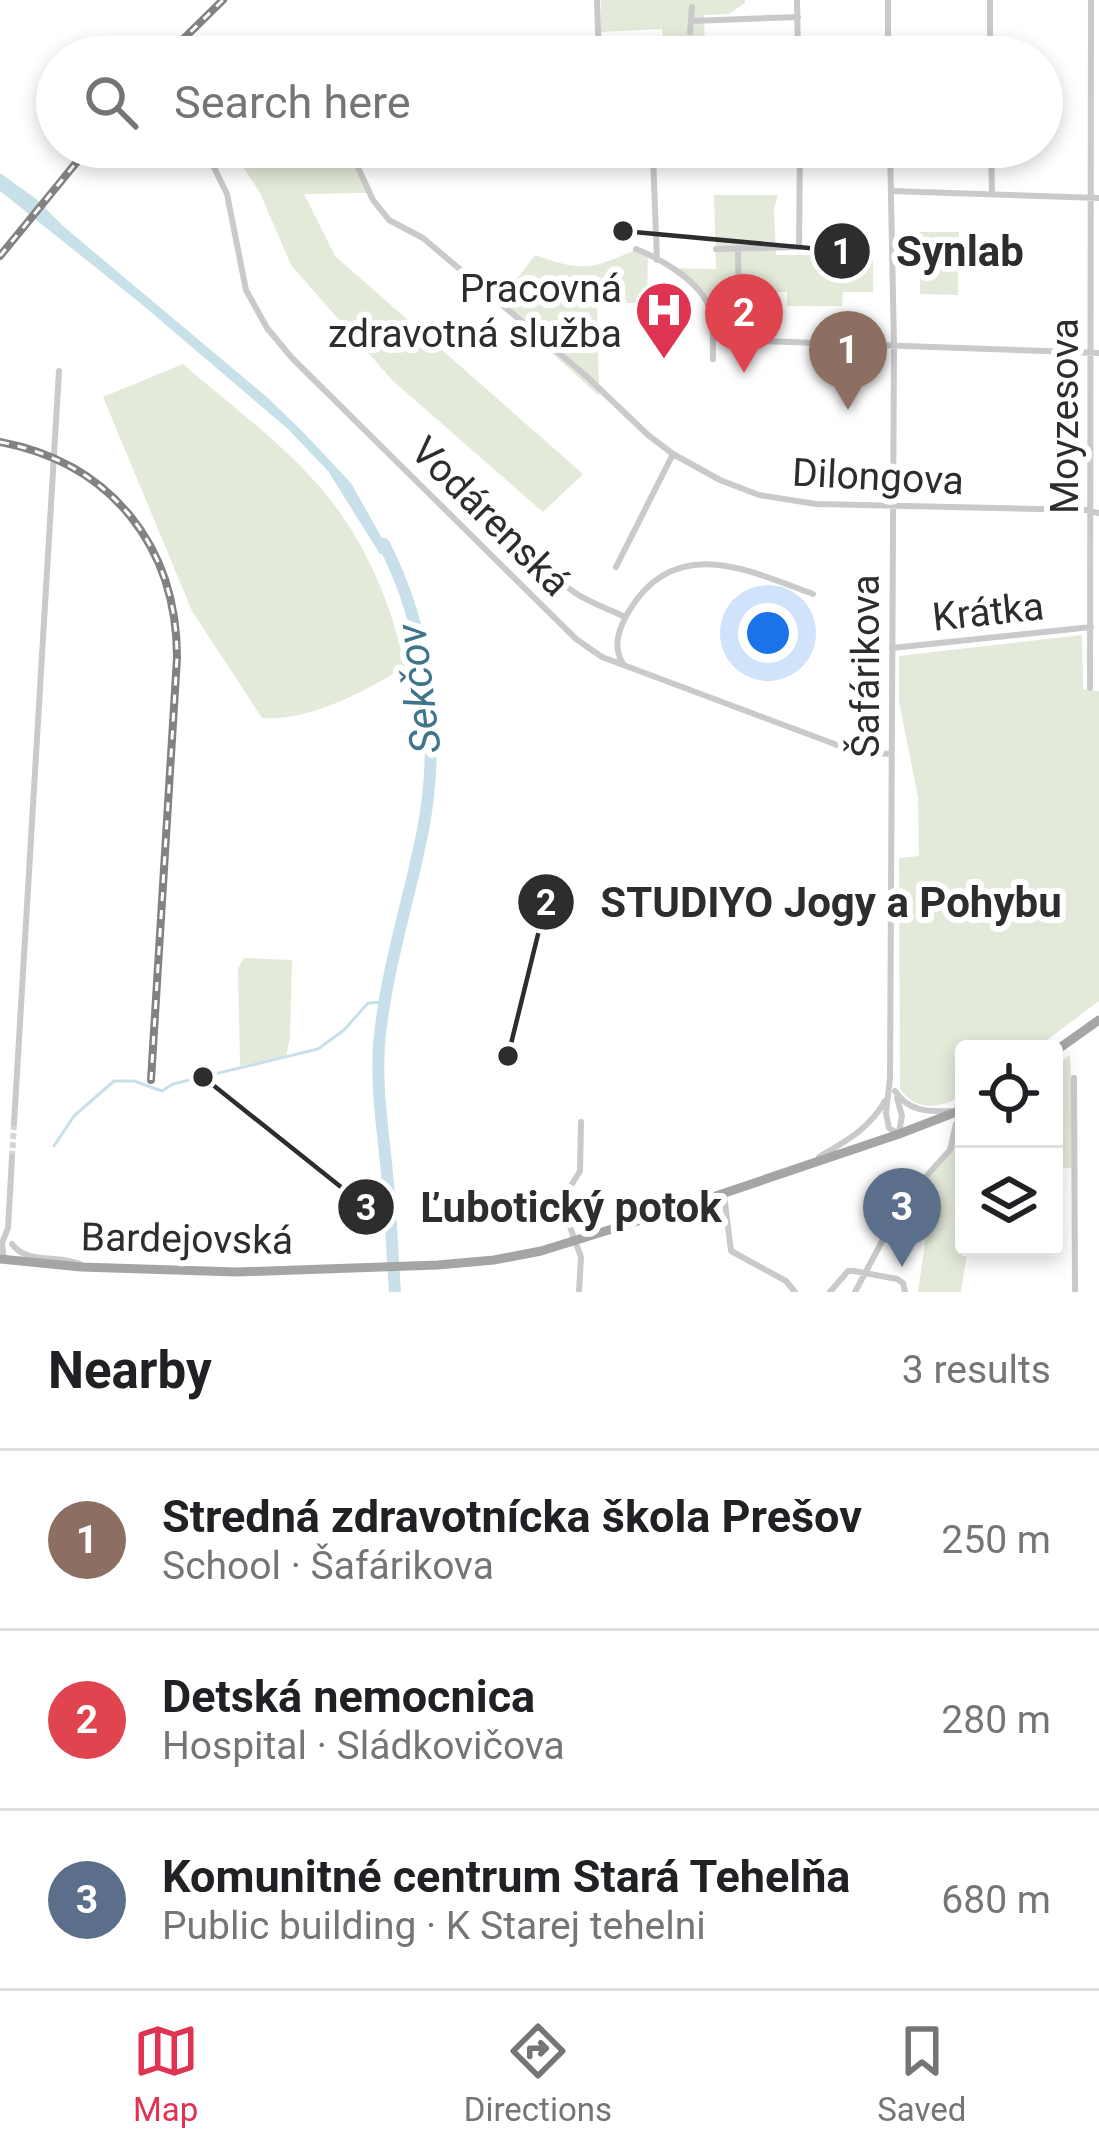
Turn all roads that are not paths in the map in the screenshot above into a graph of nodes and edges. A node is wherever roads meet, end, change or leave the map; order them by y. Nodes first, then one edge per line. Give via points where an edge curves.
1 (597, 0) edge
2 (797, 0) edge
3 (888, 0) edge
4 (990, 0) edge
5 (1091, 0) edge
6 (692, 7) dead end
7 (798, 17) junction
8 (692, 21) junction
9 (690, 32) dead end
10 (598, 36) edge
11 (798, 36) edge
12 (888, 36) edge
13 (990, 36) edge
14 (1095, 71) edge
15 (214, 168) edge
16 (359, 168) edge
17 (653, 168) edge
18 (800, 168) edge
19 (890, 168) edge
20 (991, 168) edge
21 (891, 191) junction
22 (992, 194) junction
23 (1094, 197) edge
24 (738, 248) junction
25 (636, 249) dead end
26 (716, 249) dead end
27 (657, 260) junction
28 (894, 346) junction
29 (1095, 352) edge
30 (713, 359) dead end
31 (59, 371) dead end
32 (673, 454) junction
33 (894, 506) junction
34 (1095, 511) edge
35 (548, 567) dead end
36 (616, 567) dead end
37 (1099, 571) edge
38 (1091, 579) junction
39 (813, 594) dead end
40 (625, 617) junction
41 (1090, 627) junction
42 (892, 648) junction
43 (625, 666) junction
44 (1090, 688) dead end
45 (891, 754) junction
46 (1099, 1020) edge
47 (1063, 1046) edge
48 (890, 1078) junction
49 (1074, 1078) dead end
50 (895, 1091) junction
51 (886, 1098) junction
52 (955, 1110) edge
53 (955, 1113) edge
54 (580, 1122) dead end
55 (14, 1123) tunnel mouth
56 (955, 1128) edge
57 (899, 1135) junction
58 (12, 1157) dead end
59 (802, 1167) junction
60 (724, 1193) junction
61 (8, 1228) junction
62 (576, 1240) junction
63 (12, 1244) junction
64 (2, 1259) edge
65 (85, 1267) junction
66 (863, 1273) junction
67 (579, 1292) edge
68 (795, 1292) edge
69 (830, 1292) edge
70 (855, 1292) edge
71 (905, 1292) edge
72 (1075, 1292) edge

1 - 10 street
2 - 7 street
3 - 12 street
4 - 13 street
5 - 14 street, Moyzesova
6 - 8 street
7 - 8 street
7 - 11 street
8 - 9 street
14 - 23 street, Moyzesova
15 - 43 street, Vodárenská via 246,290 267,328 576,639
16 - 32 street, Dilongova via 389,220 423,238
17 - 27 street
18 - 24 street via 799,247
19 - 21 street, Šafárikova
20 - 22 street
21 - 22 street
21 - 28 street, Šafárikova
22 - 23 street
23 - 29 street, Moyzesova
24 - 26 street
24 - 28 street via 736,340
25 - 27 street
27 - 30 street via 706,299
28 - 29 street
28 - 33 street, Šafárikova
29 - 34 street, Moyzesova
31 - 55 street
32 - 33 street, Dilongova via 772,498
32 - 36 street
33 - 34 street, Dilongova
33 - 42 street, Šafárikova
34 - 38 street, Moyzesova
35 - 40 street via 579,598
37 - 38 street
38 - 41 street, Moyzesova
39 - 40 street via 707,562 657,580
40 - 43 street via 616,645
41 - 42 street, Krátka
41 - 44 street, Moyzesova
42 - 45 street, Šafárikova
43 - 45 street, Vodárenská via 856,752
45 - 48 street, Šafárikova
46 - 47 main road
48 - 50 street
48 - 51 street, Šafárikova
49 - 72 street
50 - 52 street via 912,1108
50 - 57 street
51 - 57 street via 886,1120
51 - 59 street via 861,1132
53 - 57 main road, Bardejovská
54 - 62 street via 580,1171 561,1202
56 - 66 street via 950,1150 903,1202
57 - 59 main road, Bardejovská
58 - 61 street
59 - 60 main road, Bardejovská
60 - 62 main road, Bardejovská
60 - 68 street via 730,1251
61 - 63 street
61 - 64 street
62 - 65 main road, Bardejovská via 512,1258 424,1266
62 - 67 street
63 - 64 street
63 - 65 street via 23,1255
64 - 65 main road, Bardejovská
66 - 69 street via 848,1271
66 - 70 street
66 - 71 street via 897,1279

